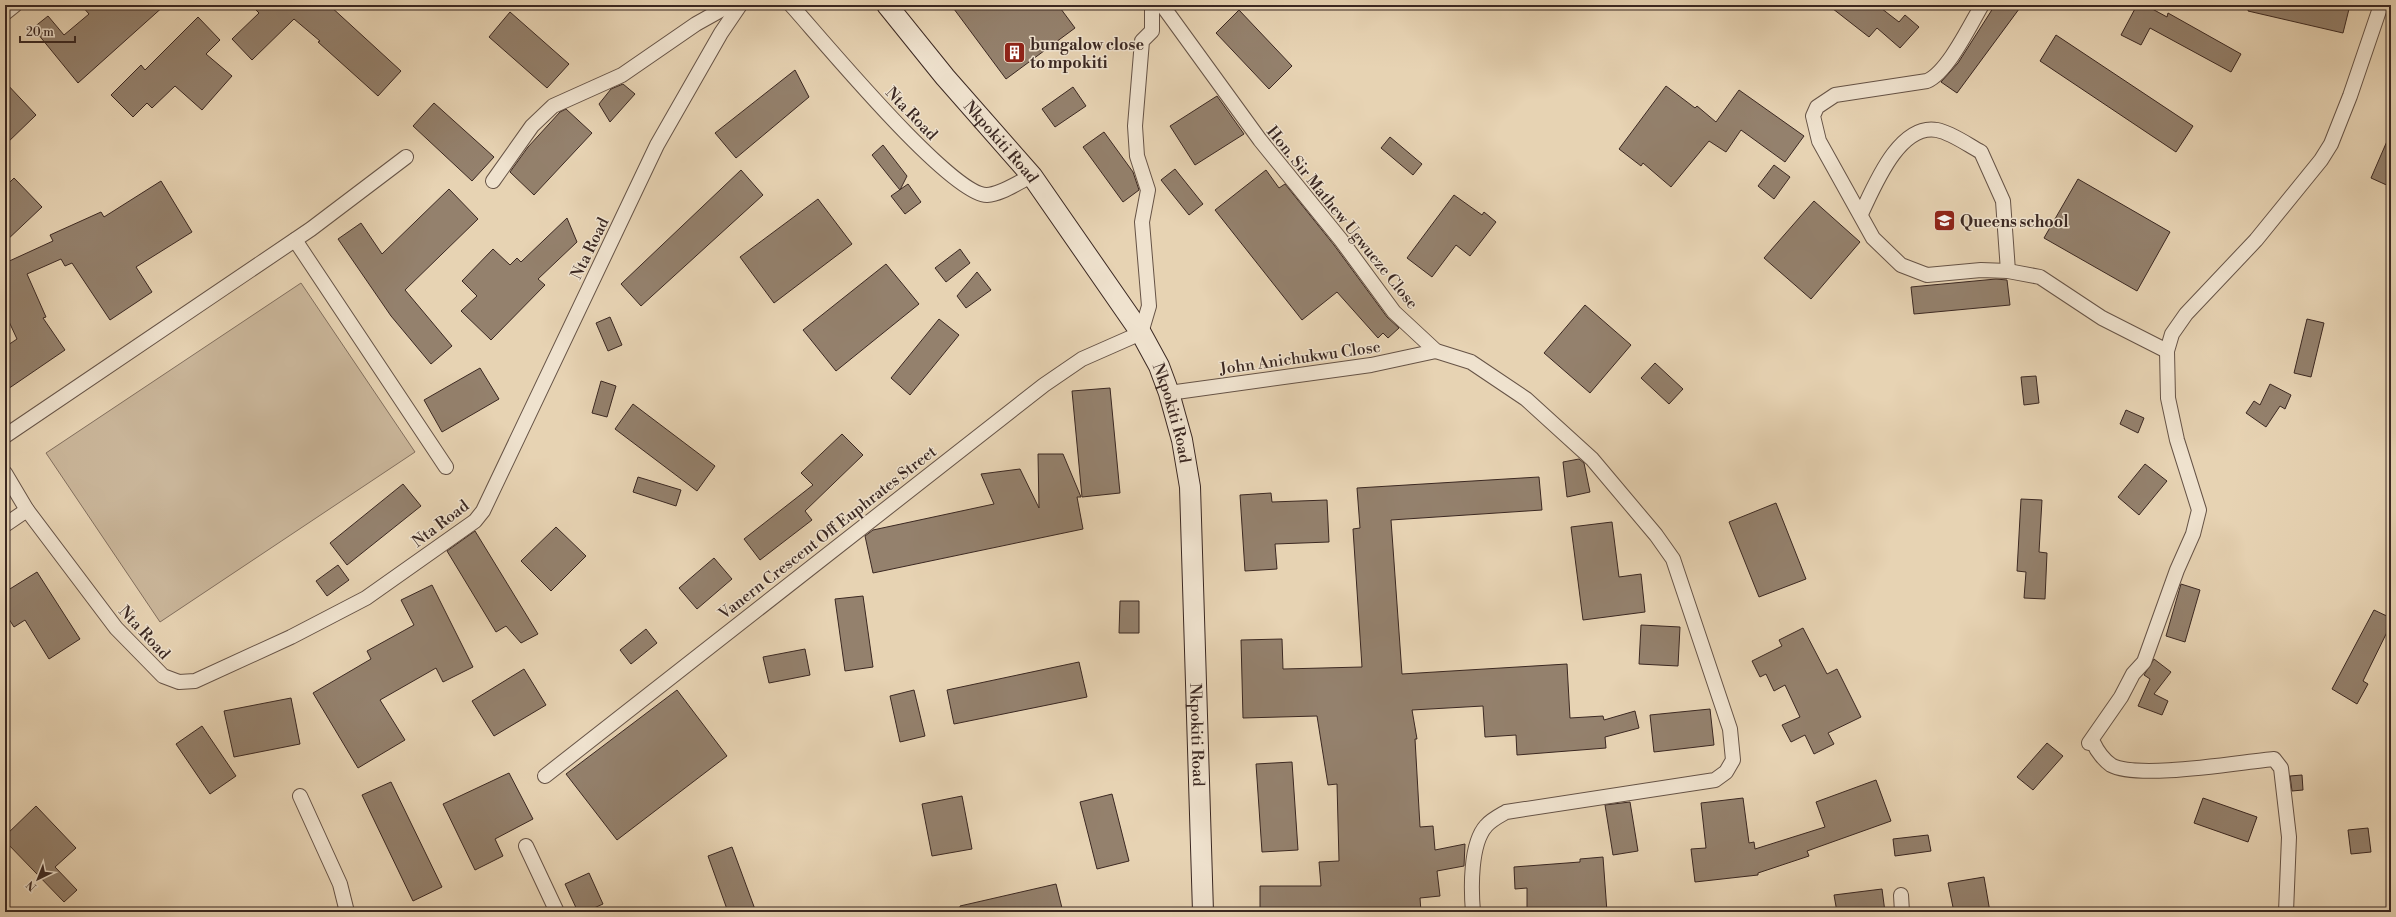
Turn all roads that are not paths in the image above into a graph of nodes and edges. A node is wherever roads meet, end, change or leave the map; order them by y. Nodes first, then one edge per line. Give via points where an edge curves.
1 (15, 5) edge
2 (730, 5) edge
3 (740, 5) edge
4 (791, 5) edge
5 (887, 5) edge
6 (1152, 5) edge
7 (1162, 5) edge
8 (1982, 5) edge
9 (2381, 5) edge
10 (5, 13) edge
11 (406, 157) dead end
12 (1032, 176) junction
13 (493, 181) dead end
14 (1861, 214) junction
15 (295, 240) junction
16 (2008, 271) junction
17 (1141, 333) junction
18 (1436, 351) junction
19 (2167, 351) junction
20 (1169, 393) junction
21 (5, 436) edge
22 (446, 466) dead end
23 (5, 473) edge
24 (28, 510) junction
25 (5, 525) edge
26 (545, 776) dead end
27 (300, 796) dead end
28 (526, 846) dead end
29 (1901, 895) dead end
30 (347, 912) edge
31 (557, 912) edge
32 (1203, 912) edge
33 (1473, 912) edge
34 (1902, 912) edge
35 (2286, 912) edge

1 - 10 street
2 - 13 street via 696,24 622,75 553,106 532,126
3 - 24 street, Nta Road via 721,33 657,145 489,500 475,521 366,598 291,638 195,681 179,682 162,676 116,628
4 - 12 street, Nta Road via 901,130 947,172 976,192 986,195
5 - 12 main road, Nkpokiti Road via 945,77
6 - 17 street via 1153,24 1150,34 1142,41 1135,126 1137,156 1148,190 1142,222 1149,306
7 - 18 street, Hon. Sir Mathew Ugwueze Close via 1260,140 1341,240 1394,312
8 - 14 street via 1934,78 1835,94 1817,108 1813,116 1819,141
9 - 19 street via 2331,144 2256,240 2186,314 2172,334
11 - 15 street
12 - 17 main road, Nkpokiti Road
14 - 16 street via 1873,238 1901,265 1927,275 1981,270
14 - 16 street via 1884,164 1916,132 1936,130 1981,152 2003,201
15 - 21 street
15 - 22 street
16 - 19 street via 2040,277 2102,318
17 - 20 main road, Nkpokiti Road via 1159,366
17 - 26 street, Vanern Crescent Off Euphrates Street via 1082,359 1044,385
18 - 20 street, John Anichukwu Close via 1372,365
18 - 33 street, Hon. Sir Mathew Ugwueze Close via 1470,362 1526,399 1592,459 1656,535 1673,559 1730,729 1733,760 1726,772 1714,780 1506,812 1486,826 1476,844
19 - 35 street via 2168,398 2177,440 2199,510 2193,534 2177,570 2144,662 2133,674 2121,697 2089,743 2094,744 2112,765 2131,770 2193,768 2274,758 2281,768 2289,837
20 - 32 main road, Nkpokiti Road via 1182,440 1190,487
23 - 24 street, Nta Road
24 - 25 street
27 - 30 street via 340,884
28 - 31 street
29 - 34 street

